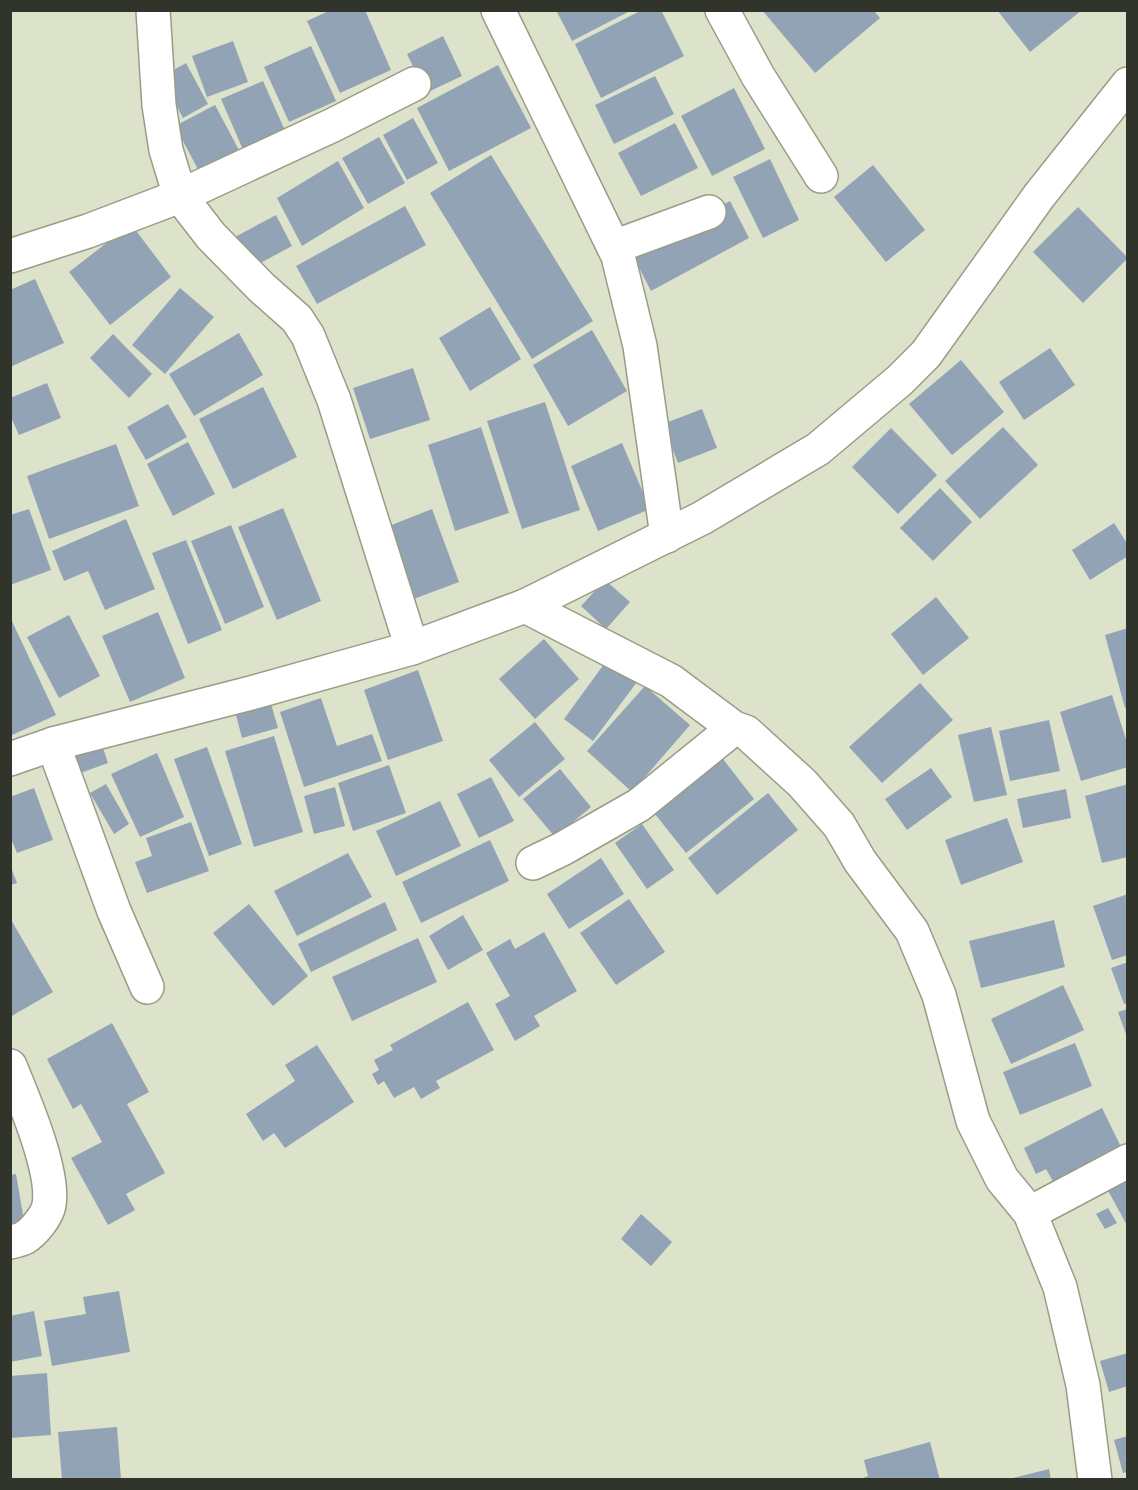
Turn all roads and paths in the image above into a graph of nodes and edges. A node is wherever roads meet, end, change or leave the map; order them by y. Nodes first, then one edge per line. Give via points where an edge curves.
1 (153, 10) edge
2 (498, 10) edge
3 (722, 10) edge
4 (414, 84) dead end
5 (1128, 84) edge
6 (821, 176) dead end
7 (180, 196) junction
8 (709, 212) dead end
9 (614, 247) junction
10 (10, 256) edge
11 (667, 536) junction
12 (525, 606) junction
13 (412, 648) junction
14 (734, 728) junction
15 (53, 744) junction
16 (10, 759) edge
17 (533, 863) dead end
18 (147, 987) dead end
19 (10, 1066) edge
20 (1128, 1161) edge
21 (1030, 1213) junction
22 (10, 1242) edge
23 (1095, 1479) edge

1 - 7 street via 159,105 166,150
2 - 9 street
3 - 6 street
4 - 7 street
5 - 11 street via 1039,196 926,354 900,380 818,449
7 - 10 street
7 - 13 street via 211,236 297,320 308,336 334,400
8 - 9 street
9 - 11 street via 640,346
11 - 12 street
12 - 13 street
12 - 14 street via 671,681
13 - 15 street
14 - 17 street via 639,805
14 - 21 street via 747,732 825,808 912,931 939,996 973,1121 1002,1179
15 - 16 street
15 - 18 street via 114,911
19 - 22 street via 47,1175 49,1205 33,1230
20 - 21 street
21 - 23 street via 1060,1287 1083,1385

